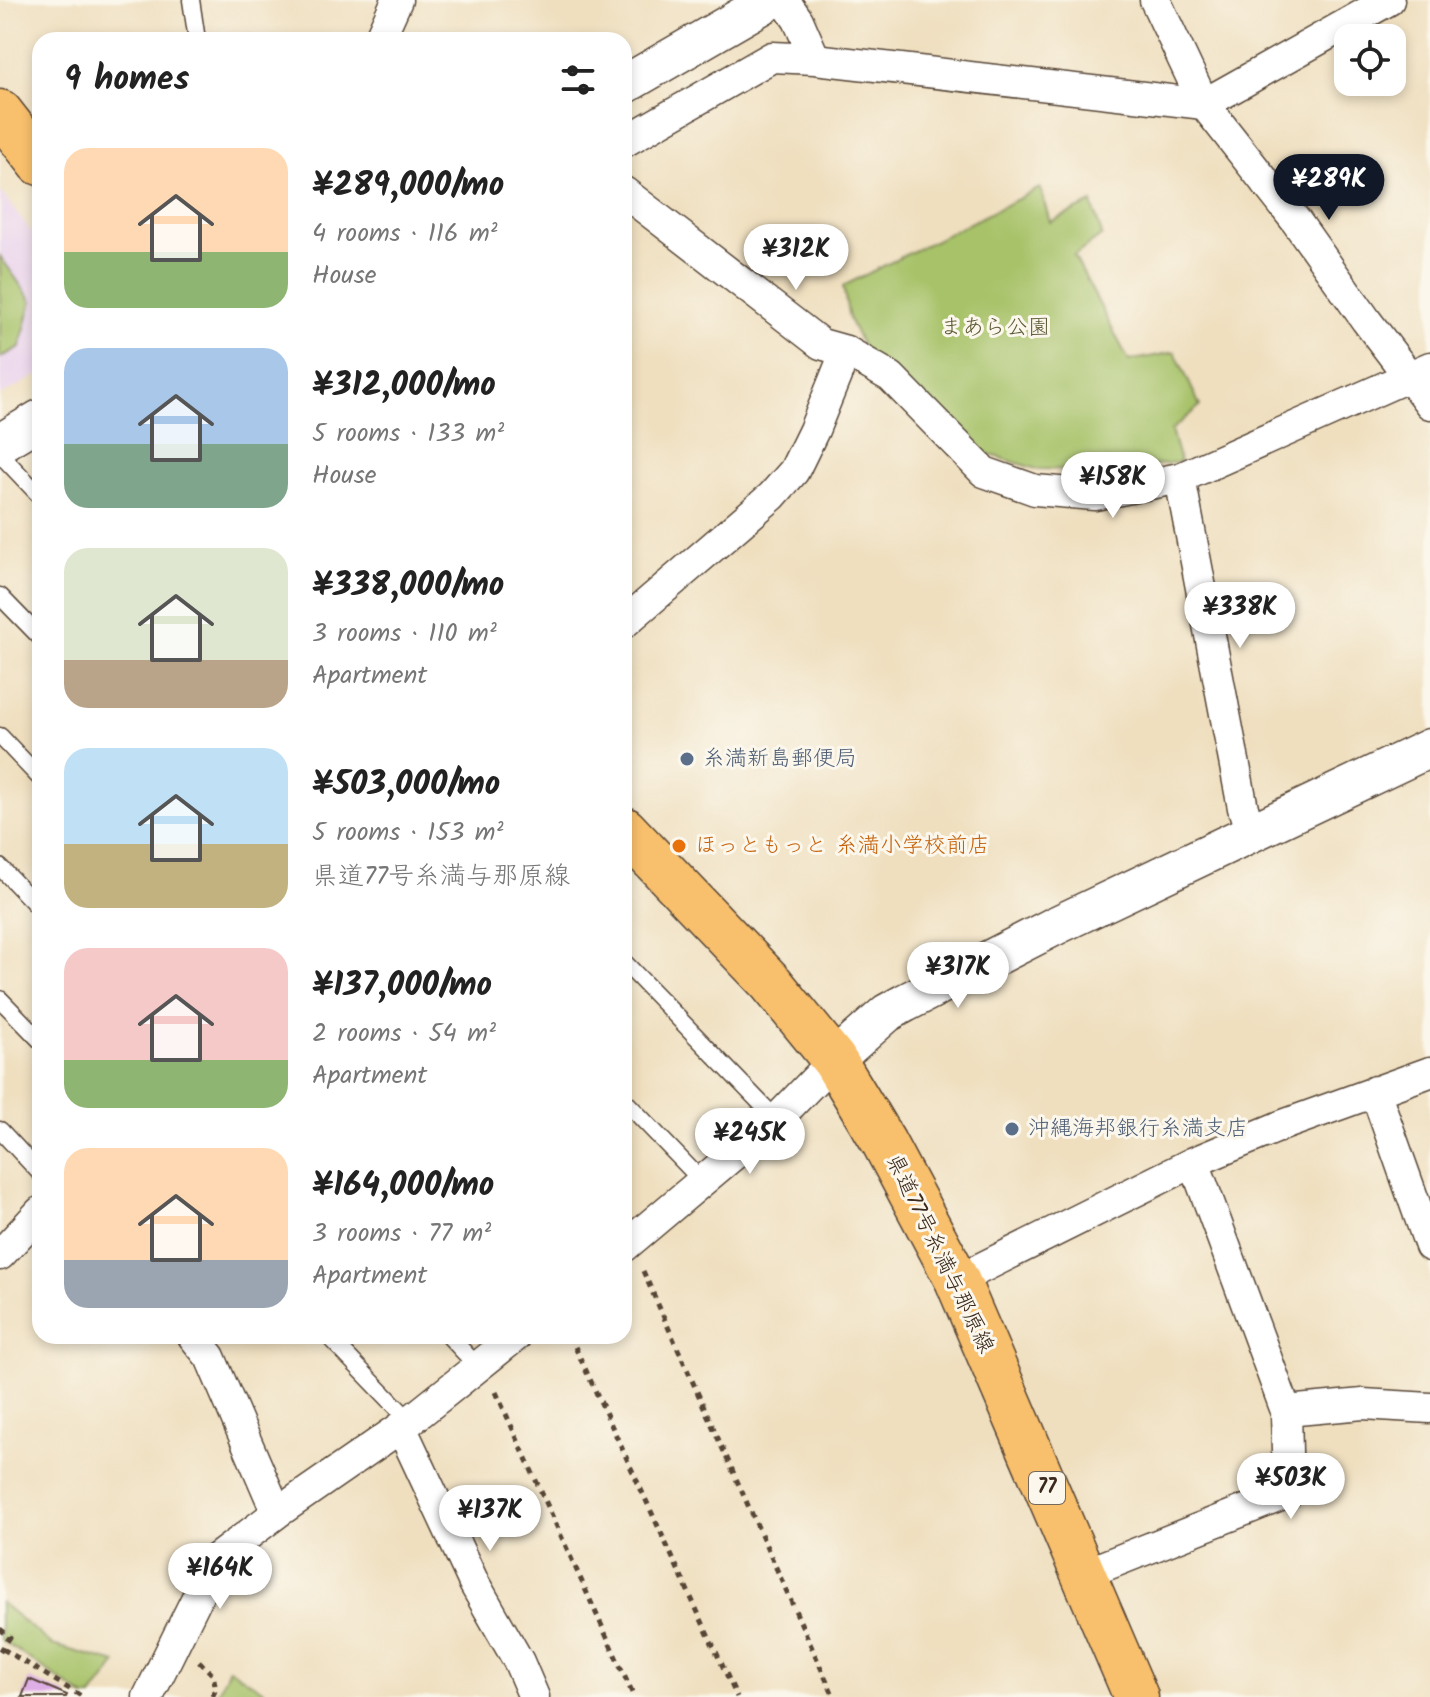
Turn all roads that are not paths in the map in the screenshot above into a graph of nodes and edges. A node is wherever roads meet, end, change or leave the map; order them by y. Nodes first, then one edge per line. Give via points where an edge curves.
1 (191, 0) edge
2 (397, 0) edge
3 (771, 0) edge
4 (784, 0) edge
5 (1155, 0) edge
6 (1389, 0) edge
7 (196, 32) edge
8 (383, 32) edge
9 (815, 59) junction
10 (632, 80) edge
11 (1204, 104) junction
12 (0, 112) edge
13 (632, 137) edge
14 (32, 153) edge
15 (632, 198) edge
16 (846, 351) junction
17 (1420, 372) edge
18 (1430, 404) edge
19 (32, 424) edge
20 (0, 443) edge
21 (0, 454) edge
22 (1180, 478) junction
23 (32, 488) edge
24 (0, 596) edge
25 (632, 616) edge
26 (32, 629) edge
27 (0, 736) edge
28 (1430, 748) edge
29 (32, 770) edge
30 (1251, 833) junction
31 (632, 837) edge
32 (0, 867) edge
33 (32, 901) edge
34 (632, 970) edge
35 (0, 999) edge
36 (32, 1032) edge
37 (834, 1060) junction
38 (1430, 1072) edge
39 (1375, 1091) junction
40 (632, 1108) edge
41 (776, 1119) junction
42 (0, 1130) edge
43 (1194, 1162) junction
44 (32, 1164) edge
45 (702, 1181) junction
46 (32, 1221) edge
47 (632, 1237) edge
48 (1430, 1246) edge
49 (0, 1255) edge
50 (957, 1280) junction
51 (199, 1344) edge
52 (335, 1344) edge
53 (456, 1344) edge
54 (506, 1344) edge
55 (478, 1367) junction
56 (1430, 1408) edge
57 (1286, 1411) junction
58 (406, 1424) junction
59 (277, 1513) junction
60 (1084, 1574) junction
61 (148, 1697) edge
62 (534, 1697) edge
63 (1136, 1697) edge

1 - 7 lane
2 - 8 street
3 - 10 street
4 - 9 street
5 - 11 street
6 - 11 street
9 - 11 street
9 - 13 street via 772,57
11 - 17 street via 1366,320
12 - 14 main road
15 - 16 street via 821,344
16 - 22 street via 891,377 984,472 1009,482 1053,493 1095,495
16 - 25 street via 794,471
17 - 18 street
17 - 22 street
19 - 20 street
21 - 23 lane
22 - 30 street
24 - 26 lane
27 - 29 lane
28 - 30 street
30 - 37 street via 905,1003
31 - 37 main road, 県道77号糸満与那原線 / 77 via 771,983
32 - 33 lane
34 - 41 lane
35 - 36 lane
37 - 41 street
37 - 50 main road, 県道77号糸満与那原線 / 77 via 919,1203
38 - 39 street
39 - 43 street
39 - 48 street
40 - 45 lane
41 - 45 street
42 - 44 lane
43 - 50 street
43 - 57 street
45 - 47 street
46 - 49 street
50 - 60 main road, 県道77号糸満与那原線 / 77
51 - 59 street via 210,1357
52 - 58 lane
53 - 55 lane
54 - 55 street
55 - 58 street
56 - 57 street via 1363,1404
57 - 60 street via 1288,1493
58 - 59 street
58 - 62 street via 474,1583
59 - 61 street via 216,1559
60 - 63 main road, 県道77号糸満与那原線 / 77

